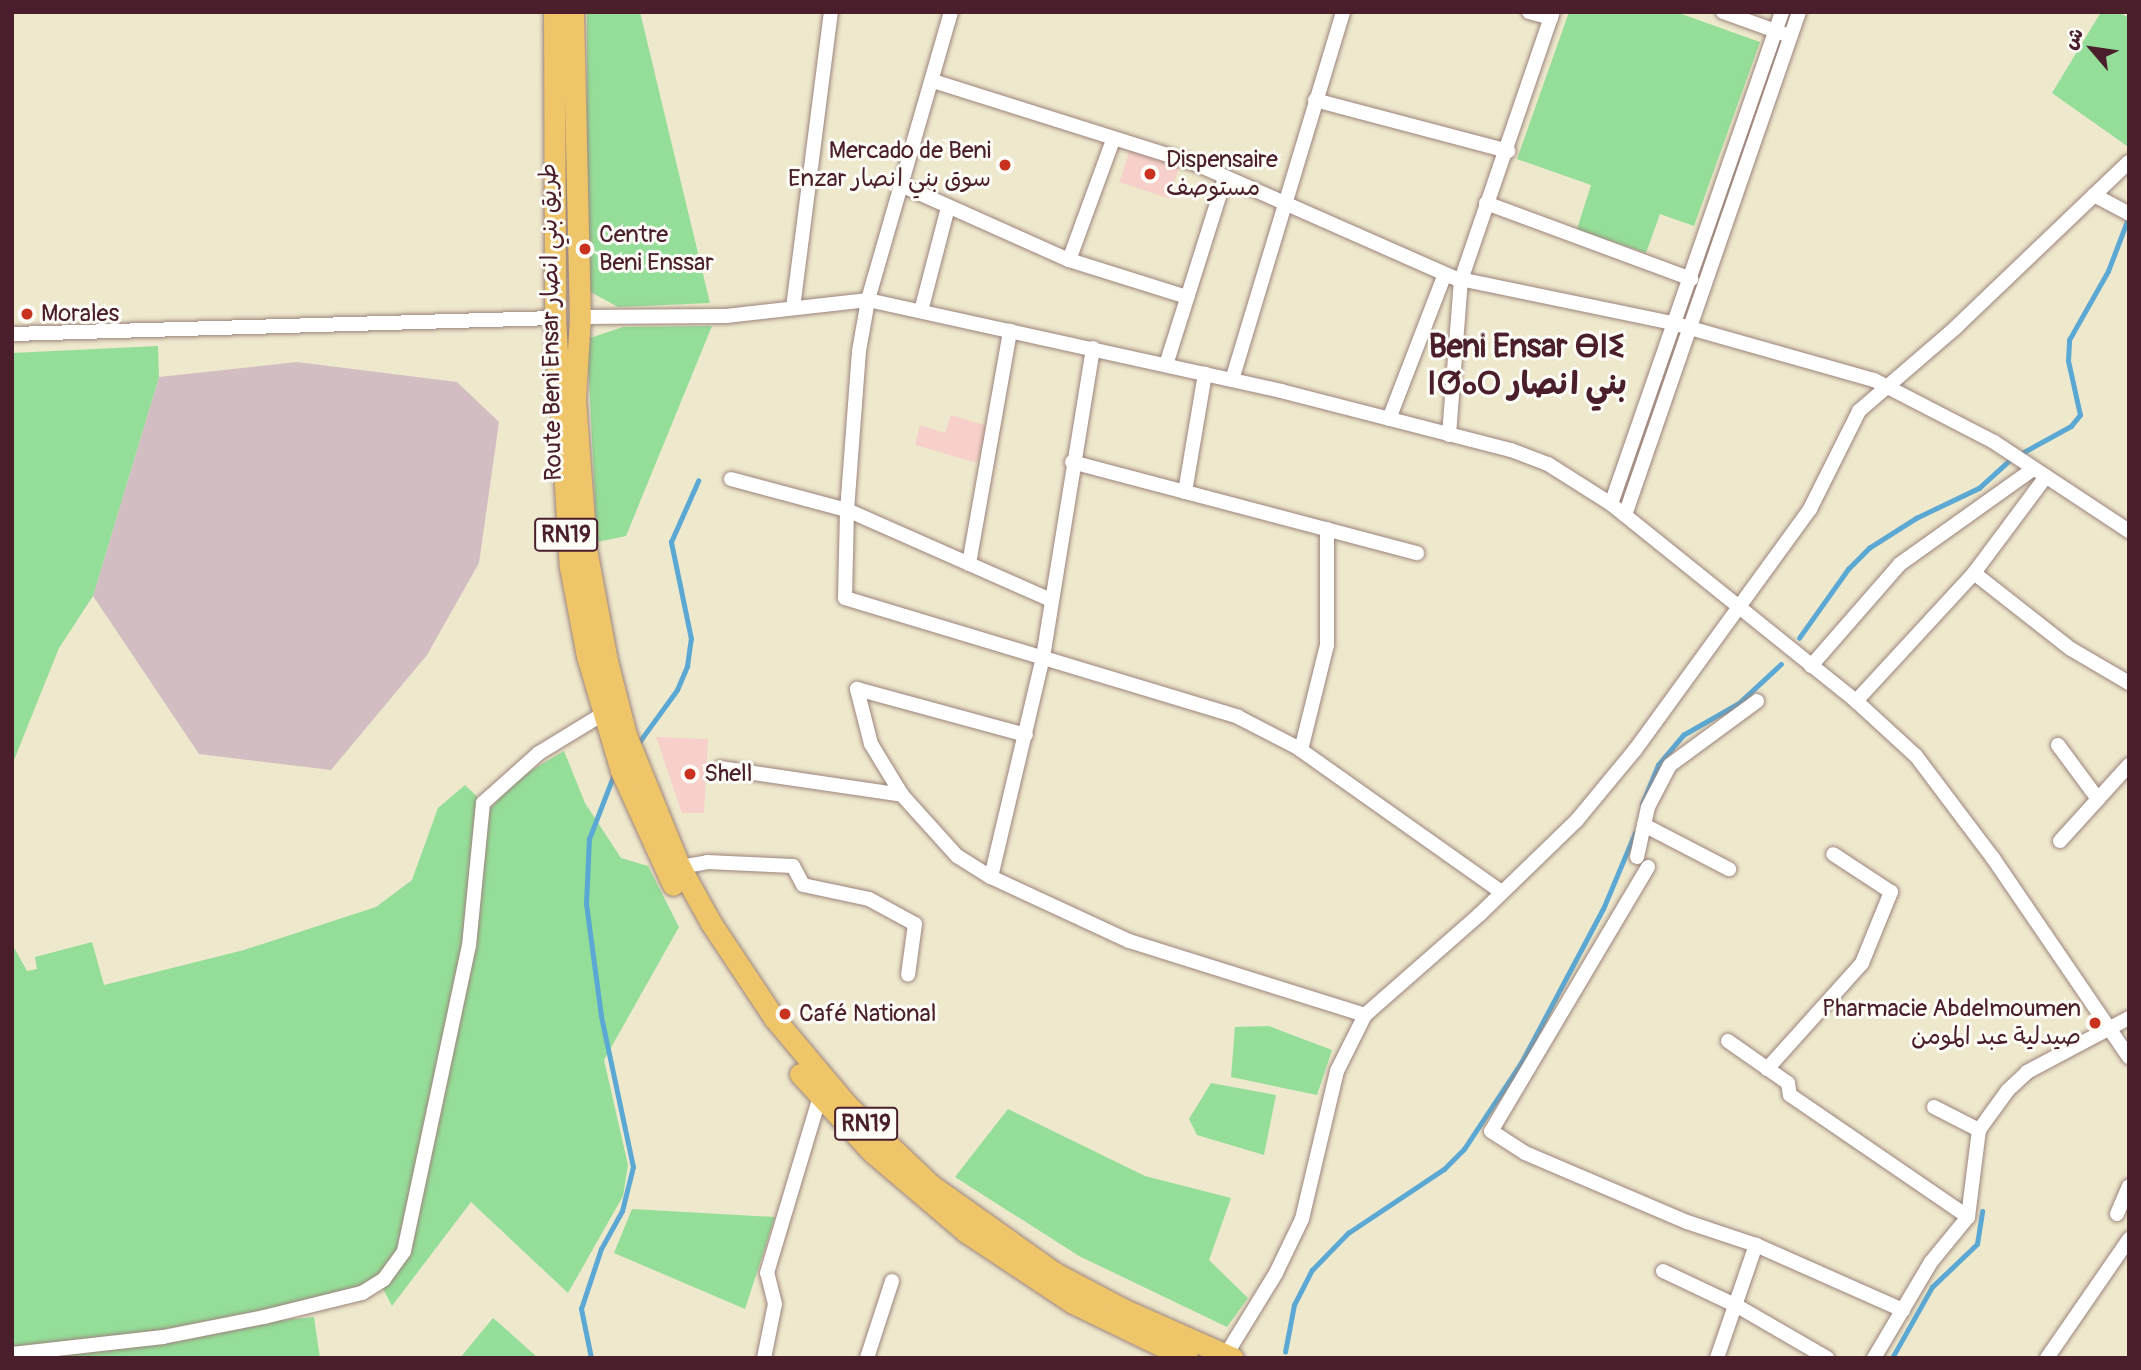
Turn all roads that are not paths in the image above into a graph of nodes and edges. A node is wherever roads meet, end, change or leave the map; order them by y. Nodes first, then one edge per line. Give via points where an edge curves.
1 (554, 12) edge
2 (573, 12) edge
3 (831, 12) edge
4 (951, 12) edge
5 (1343, 12) edge
6 (1529, 12) edge
7 (1723, 12) edge
8 (1782, 12) edge
9 (1798, 12) edge
10 (1552, 15) edge
11 (1776, 31) junction
12 (1790, 36) junction
13 (933, 81) junction
14 (1315, 100) junction
15 (1113, 140) junction
16 (1508, 150) junction
17 (2129, 162) edge
18 (1225, 178) junction
19 (901, 185) junction
20 (2094, 195) junction
21 (1486, 203) junction
22 (1283, 205) junction
23 (948, 207) junction
24 (2125, 212) edge
25 (1069, 260) junction
26 (1445, 274) junction
27 (1461, 279) junction
28 (1691, 279) junction
29 (1188, 297) junction
30 (868, 300) junction
31 (793, 307) junction
32 (921, 311) junction
33 (579, 315) junction
34 (555, 317) junction
35 (1672, 323) junction
36 (1689, 328) junction
37 (1010, 331) junction
38 (12, 334) edge
39 (1093, 348) junction
40 (1166, 365) junction
41 (1205, 374) junction
42 (1232, 380) junction
43 (1887, 386) junction
44 (1389, 419) junction
45 (1449, 435) junction
46 (1072, 462) junction
47 (2029, 468) junction
48 (732, 480) dead end
49 (2044, 480) junction
50 (1185, 492) junction
51 (1611, 503) junction
52 (847, 510) junction
53 (1625, 515) junction
54 (1327, 529) junction
55 (2129, 531) edge
56 (1417, 553) dead end
57 (969, 564) junction
58 (1974, 573) junction
59 (1051, 600) junction
60 (1736, 608) junction
61 (1043, 657) junction
62 (1811, 666) junction
63 (2129, 683) edge
64 (1757, 701) dead end
65 (1856, 701) junction
66 (603, 715) junction
67 (1026, 735) junction
68 (618, 737) junction
69 (2057, 745) dead end
70 (1301, 750) junction
71 (627, 764) junction
72 (2129, 765) edge
73 (720, 768) dead end
74 (902, 796) junction
75 (2098, 799) junction
76 (1644, 825) junction
77 (2060, 841) dead end
78 (1833, 854) dead end
79 (680, 867) junction
80 (1729, 869) dead end
81 (991, 877) junction
82 (1500, 891) junction
83 (908, 975) dead end
84 (1366, 1015) junction
85 (2129, 1018) edge
86 (2109, 1029) junction
87 (1728, 1041) dead end
88 (2129, 1057) edge
89 (1768, 1069) junction
90 (820, 1096) junction
91 (1934, 1107) dead end
92 (1979, 1130) junction
93 (2129, 1186) edge
94 (2117, 1214) dead end
95 (1968, 1217) junction
96 (2129, 1239) edge
97 (1756, 1245) junction
98 (1663, 1271) dead end
99 (892, 1281) dead end
100 (1737, 1306) junction
101 (1902, 1310) junction
102 (1190, 1352) edge
103 (12, 1354) edge
104 (1227, 1357) edge
105 (764, 1358) edge
106 (867, 1358) edge
107 (1717, 1358) edge
108 (1827, 1358) edge
109 (1874, 1358) edge
110 (2047, 1358) edge

1 - 34 highway, Route Beni Ensar طريق بني انصار / RN19
2 - 33 highway, Route Beni Ensar طريق بني انصار / RN19
3 - 31 street
4 - 13 street
5 - 14 street
6 - 10 street
7 - 11 street
8 - 11 street
9 - 12 street
10 - 16 street
11 - 12 street
11 - 28 street
12 - 36 street
13 - 15 street
13 - 19 street
14 - 16 street
14 - 22 street
15 - 18 street via 1196,164
15 - 25 street
16 - 21 street
17 - 20 street
18 - 22 street
18 - 29 street
19 - 23 street
19 - 30 street
20 - 24 street
20 - 43 street
21 - 27 street
21 - 28 street
22 - 26 street
22 - 42 street
23 - 25 street via 1003,224
23 - 32 street
25 - 29 street
26 - 27 street
26 - 44 street
27 - 35 street
27 - 45 street
28 - 35 street
29 - 40 street
30 - 31 street
30 - 32 street
30 - 52 street via 859,351
31 - 33 street via 726,316
32 - 37 street
33 - 34 highway
33 - 68 highway, Route Beni Ensar طريق بني انصار / RN19 via 575,399 581,510
34 - 38 street
34 - 66 highway, Route Beni Ensar طريق بني انصار / RN19 via 566,537 580,626
35 - 36 street
35 - 51 street
36 - 43 street
36 - 53 street
37 - 39 street
37 - 57 street
39 - 40 street
39 - 46 street
40 - 41 street
41 - 42 street
41 - 50 street
42 - 44 street
43 - 47 street via 2011,453
43 - 60 street via 1859,411 1810,509
44 - 45 street
45 - 51 street via 1548,464
46 - 50 street
46 - 59 street
47 - 49 street
47 - 62 street via 1900,564
48 - 52 street
49 - 55 street
49 - 58 street
50 - 54 street
51 - 53 street
52 - 57 street
52 - 61 street via 845,598
53 - 60 street
54 - 56 street
54 - 70 street via 1327,645
57 - 59 street
58 - 63 street via 2070,649
58 - 65 street
59 - 61 street
60 - 62 street
60 - 82 street via 1635,750 1577,820
61 - 67 street
61 - 70 street via 1238,717
62 - 65 street
64 - 76 street via 1670,765 1656,787
65 - 86 street via 1924,766 1993,858
66 - 68 highway, Route Beni Ensar طريق بني انصار / RN19
66 - 103 street via 539,753 482,803 464,969 404,1251 384,1279 362,1293 264,1317 163,1337
67 - 74 street via 857,689 871,744
67 - 81 street
68 - 71 highway, Route Beni Ensar طريق بني انصار / RN19
69 - 75 street
70 - 82 street
71 - 79 highway, Route Beni Ensar طريق بني انصار / RN19
71 - 90 highway, Route Beni Ensar طريق بني انصار / RN19 via 660,858 706,942 760,1022
72 - 75 street
73 - 74 street
74 - 81 street via 957,856
75 - 77 street
76 - 80 street
76 - 97 street via 1642,862 1491,1131 1525,1153 1687,1222
78 - 89 street via 1891,892 1862,963
79 - 83 street via 707,862 793,866 803,885 869,899 915,924
79 - 102 highway, Route Beni Ensar طريق بني انصار / RN19 via 774,1018 887,1145 959,1207 1022,1252
81 - 84 street via 1129,941
82 - 84 street
84 - 104 street via 1337,1071 1303,1219
85 - 86 street
86 - 88 street
86 - 92 street via 2027,1072
87 - 89 street
89 - 95 street via 1788,1083 1790,1095
90 - 102 highway, Route Beni Ensar طريق بني انصار / RN19 via 900,1178 1000,1257 1101,1318
90 - 105 street via 767,1273 775,1304
91 - 92 street
92 - 95 street
93 - 94 street
95 - 101 street via 1931,1262
96 - 110 street
97 - 100 street
97 - 101 street
98 - 100 street
99 - 106 street
100 - 107 street
100 - 108 street
101 - 109 street
102 - 104 highway, Route Beni Ensar طريق بني انصار / RN19

